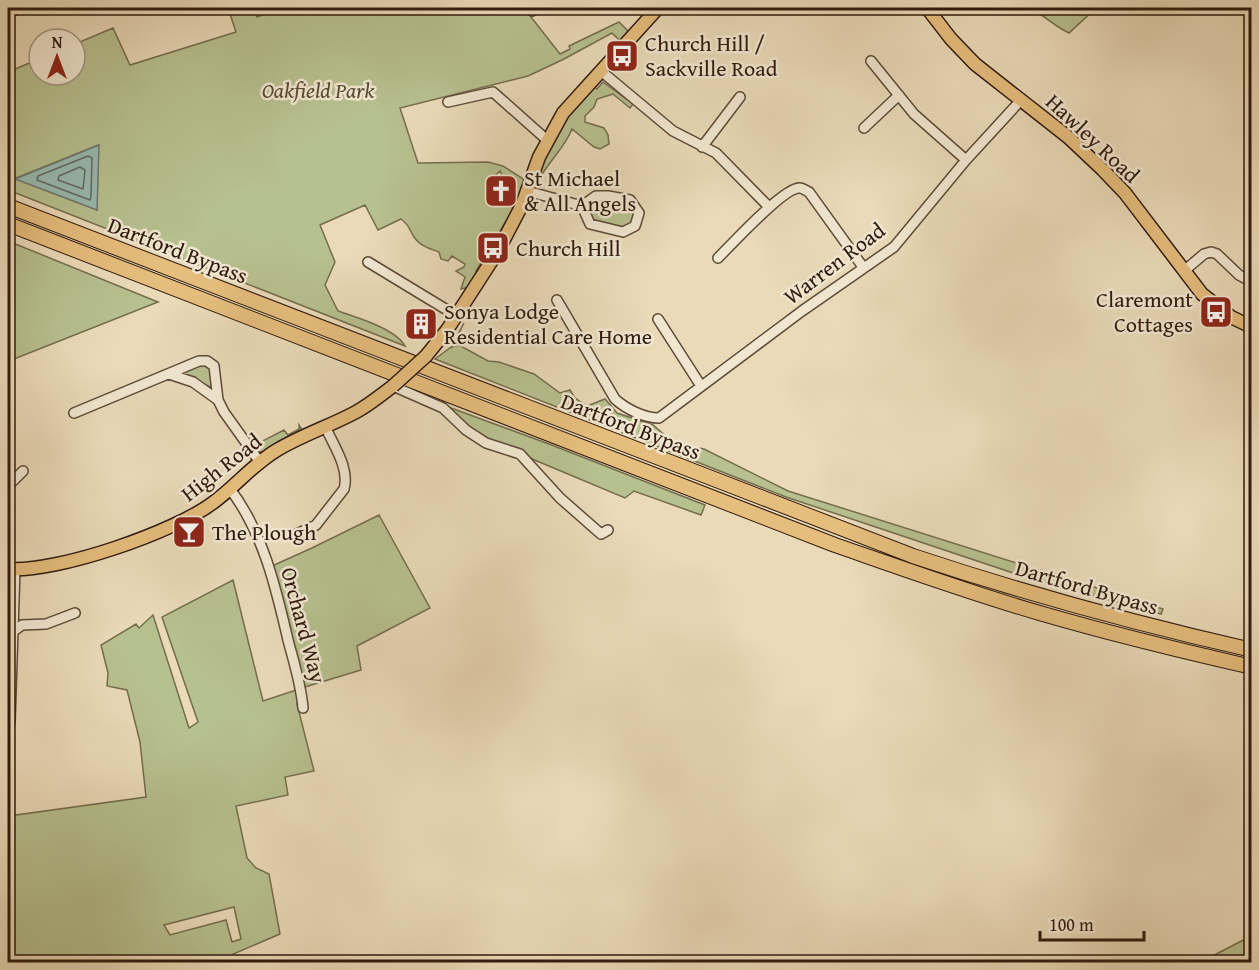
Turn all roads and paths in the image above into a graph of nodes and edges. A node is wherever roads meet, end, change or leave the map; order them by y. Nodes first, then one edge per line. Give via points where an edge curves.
1 (20, 8) edge
2 (658, 8) edge
3 (927, 8) edge
4 (8, 13) edge
5 (871, 61) dead end
6 (601, 70) junction
7 (899, 95) junction
8 (740, 97) dead end
9 (1020, 100) junction
10 (448, 102) dead end
11 (864, 128) dead end
12 (547, 140) junction
13 (702, 147) junction
14 (966, 160) junction
15 (527, 191) junction
16 (8, 206) edge
17 (582, 206) junction
18 (769, 207) junction
19 (8, 224) edge
20 (718, 258) dead end
21 (368, 262) dead end
22 (864, 267) junction
23 (1184, 271) junction
24 (1251, 282) edge
25 (557, 300) dead end
26 (457, 316) junction
27 (658, 319) dead end
28 (1251, 327) edge
29 (169, 374) junction
30 (393, 386) junction
31 (701, 386) junction
32 (218, 400) junction
33 (74, 413) dead end
34 (326, 426) junction
35 (259, 461) junction
36 (23, 471) dead end
37 (8, 486) edge
38 (230, 489) junction
39 (608, 530) dead end
40 (297, 534) dead end
41 (11, 569) edge
42 (75, 613) dead end
43 (14, 631) junction
44 (1251, 650) edge
45 (1251, 666) edge
46 (303, 708) dead end
47 (8, 732) edge

1 - 4 street
2 - 6 main road
3 - 9 main road, Hawley Road via 975,64
5 - 7 street
6 - 12 main road via 563,113
6 - 13 street via 673,131
7 - 11 street
7 - 14 street via 914,114
8 - 13 street
9 - 14 street, Warren Road
9 - 23 main road, Hawley Road via 1103,170
10 - 12 street via 493,92
12 - 15 main road
13 - 18 street via 716,153
14 - 22 street, Warren Road via 894,247
15 - 17 street
15 - 26 main road via 498,250
16 - 44 highway, Dartford Bypass via 913,556 1047,599
17 - 17 street via 596,196 608,196 630,200 639,213 635,226 623,232 590,224
18 - 20 street
18 - 22 street via 792,190 809,192
19 - 45 highway, Dartford Bypass via 835,545 1043,614
21 - 26 street
22 - 31 street, Warren Road
23 - 24 street via 1210,252
23 - 28 main road, Hawley Road via 1202,294
25 - 31 street, Warren Road via 615,399 625,407 659,418
26 - 30 main road, High Road, bridge via 426,356
27 - 31 street
29 - 32 street via 194,382
29 - 32 street via 197,361 210,362 216,371
29 - 33 street
30 - 34 main road, High Road via 357,412
30 - 39 street via 443,408 486,443 520,454 560,498 601,534
32 - 35 street
34 - 35 main road, High Road
34 - 40 street via 346,473 346,484 316,525
35 - 38 main road, High Road
36 - 37 street
38 - 41 main road, High Road via 195,515 114,548 92,556
38 - 46 street, Orchard Way via 246,510 268,565 301,685
41 - 43 street
42 - 43 street via 46,624 22,625
43 - 47 street

